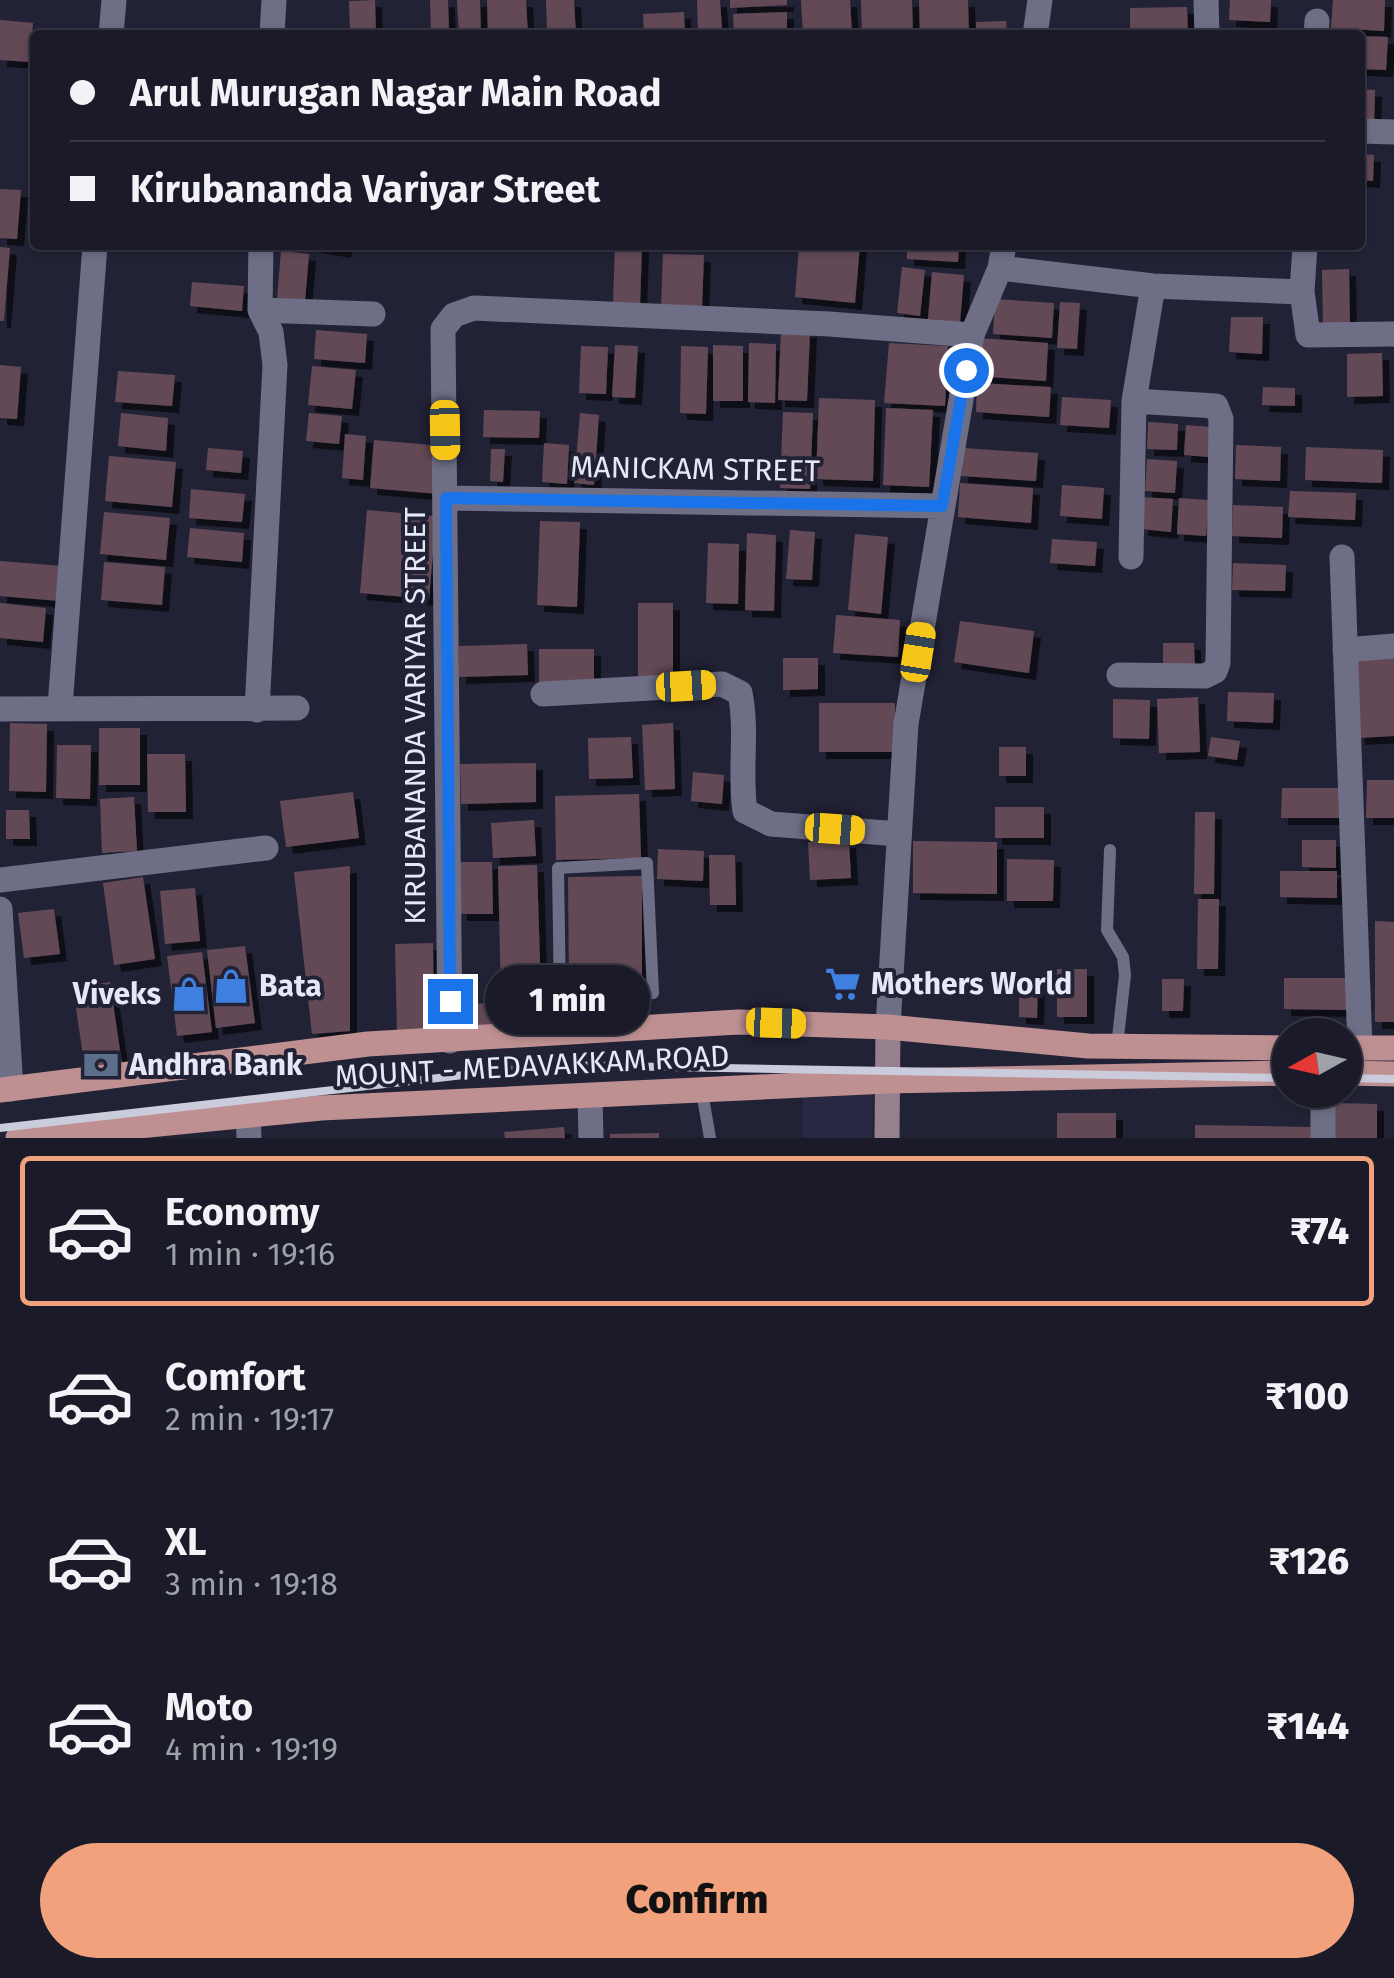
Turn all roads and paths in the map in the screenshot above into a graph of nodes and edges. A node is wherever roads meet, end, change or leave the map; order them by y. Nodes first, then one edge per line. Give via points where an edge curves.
1 (114, 0) edge
2 (274, 0) edge
3 (1040, 0) edge
4 (1206, 0) edge
5 (111, 30) edge
6 (272, 30) edge
7 (1036, 30) edge
8 (1207, 30) edge
9 (1365, 132) edge
10 (1394, 132) edge
11 (95, 250) edge
12 (261, 250) edge
13 (1305, 250) edge
14 (1002, 256) edge
15 (1154, 286) junction
16 (1302, 292) junction
17 (260, 310) junction
18 (373, 314) dead end
19 (1394, 334) edge
20 (972, 335) junction
21 (1134, 402) junction
22 (446, 498) junction
23 (942, 506) junction
24 (1342, 557) dead end
25 (1130, 558) dead end
26 (1394, 646) edge
27 (1345, 650) junction
28 (1119, 676) dead end
29 (542, 694) dead end
30 (60, 708) junction
31 (297, 708) dead end
32 (0, 709) edge
33 (257, 710) junction
34 (899, 834) junction
35 (266, 848) dead end
36 (1110, 850) dead end
37 (0, 880) edge
38 (0, 909) edge
39 (589, 1001) junction
40 (1351, 1018) edge
41 (888, 1026) junction
42 (591, 1032) junction
43 (450, 1041) junction
44 (1117, 1046) junction
45 (1272, 1048) edge
46 (1362, 1048) edge
47 (1394, 1048) edge
48 (1362, 1073) edge
49 (1272, 1074) edge
50 (1394, 1074) edge
51 (887, 1081) junction
52 (5, 1090) edge
53 (702, 1092) junction
54 (590, 1098) junction
55 (1324, 1108) edge
56 (248, 1126) edge
57 (18, 1138) edge
58 (591, 1138) edge
59 (710, 1138) edge
60 (887, 1138) edge
61 (1323, 1138) edge

1 - 5 street
2 - 6 street
3 - 7 street
4 - 8 street
9 - 10 street
11 - 30 street
12 - 17 street
13 - 16 street
14 - 15 street
14 - 20 street
15 - 16 street
15 - 21 street
16 - 19 street via 1308,336
17 - 18 street
17 - 33 street via 275,365
20 - 22 street, KIRUBANANDA VARIYAR STREET via 474,308 454,315 443,329
20 - 23 street
21 - 25 street
21 - 28 street via 1216,406 1221,419 1218,663 1205,676
22 - 23 street, MANICKAM STREET
22 - 43 street, KIRUBANANDA VARIYAR STREET
23 - 34 street via 906,724
24 - 27 street
26 - 27 street
27 - 40 street
29 - 34 street via 722,684 740,693 744,710 745,811 772,824
30 - 32 street
30 - 33 street
31 - 33 street
34 - 41 street
35 - 37 street
36 - 44 lane via 1108,930 1125,975
38 - 52 street
39 - 39 lane via 560,1001 558,868 646,862 652,993
39 - 42 lane
41 - 42 main road, MOUNT - MEDAVAKKAM ROAD via 738,1022
41 - 44 main road, MOUNT - MEDAVAKKAM ROAD
41 - 51 street
42 - 43 main road, MOUNT - MEDAVAKKAM ROAD
43 - 52 main road, MOUNT - MEDAVAKKAM ROAD via 368,1044
44 - 45 main road, MOUNT - MEDAVAKKAM ROAD
46 - 47 main road
48 - 50 main road
49 - 51 main road, MOUNT - MEDAVAKKAM ROAD
51 - 53 main road, MOUNT - MEDAVAKKAM ROAD
51 - 60 street
53 - 54 main road, MOUNT - MEDAVAKKAM ROAD
53 - 59 lane
54 - 56 main road, MOUNT - MEDAVAKKAM ROAD
54 - 58 street
55 - 61 street
56 - 57 main road, MOUNT - MEDAVAKKAM ROAD

